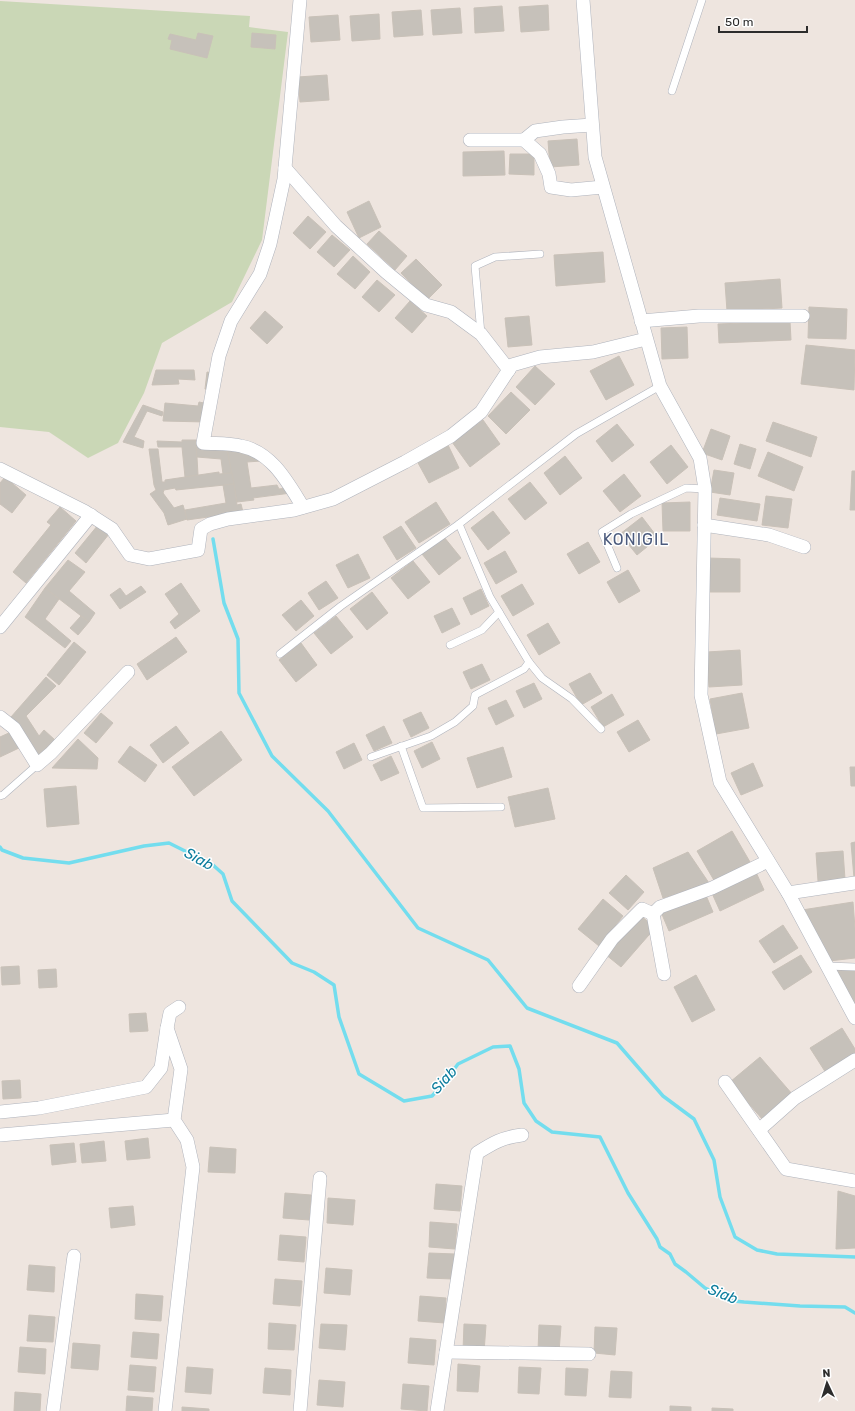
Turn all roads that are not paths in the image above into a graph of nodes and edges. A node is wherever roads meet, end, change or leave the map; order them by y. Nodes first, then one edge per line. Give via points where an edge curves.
1 (300, 0) edge
2 (583, 0) edge
3 (702, 0) edge
4 (672, 91) dead end
5 (592, 125) junction
6 (470, 140) dead end
7 (524, 140) junction
8 (285, 168) junction
9 (603, 187) junction
10 (540, 254) dead end
11 (803, 316) dead end
12 (641, 321) junction
13 (481, 334) junction
14 (646, 339) junction
15 (509, 370) junction
16 (660, 386) junction
17 (0, 469) edge
18 (705, 489) junction
19 (303, 507) junction
20 (91, 515) junction
21 (460, 524) junction
22 (704, 525) junction
23 (804, 547) dead end
24 (617, 568) dead end
25 (499, 612) junction
26 (0, 627) edge
27 (450, 645) dead end
28 (280, 654) dead end
29 (529, 662) junction
30 (128, 672) dead end
31 (0, 717) edge
32 (601, 729) dead end
33 (402, 746) junction
34 (371, 757) dead end
35 (37, 765) junction
36 (0, 796) edge
37 (501, 807) dead end
38 (768, 861) junction
39 (855, 883) edge
40 (788, 893) junction
41 (653, 914) junction
42 (827, 966) junction
43 (855, 967) edge
44 (664, 974) dead end
45 (579, 986) dead end
46 (179, 1007) dead end
47 (855, 1018) edge
48 (167, 1028) junction
49 (855, 1060) edge
50 (725, 1082) dead end
51 (0, 1112) edge
52 (174, 1120) junction
53 (759, 1130) junction
54 (0, 1135) edge
55 (522, 1135) dead end
56 (320, 1178) dead end
57 (855, 1181) edge
58 (74, 1256) dead end
59 (446, 1352) junction
60 (588, 1354) dead end
61 (53, 1411) edge
62 (165, 1411) edge
63 (300, 1411) edge
64 (437, 1411) edge

1 - 8 street
2 - 5 street
3 - 4 lane
5 - 7 street via 535,131
5 - 9 street via 595,156
6 - 7 street
7 - 9 street via 540,154 549,174 551,187 571,190
8 - 13 street via 336,226 386,272 426,305 451,312
8 - 19 street via 270,244 260,274 231,321 219,356 203,443 241,446 257,452 283,475
9 - 12 street
10 - 13 lane via 495,257 475,266
11 - 12 street via 699,316
12 - 14 street
13 - 15 street
14 - 15 street via 593,352 540,357 512,365
14 - 16 street
15 - 19 street via 481,412 451,436 333,499
16 - 18 street via 700,458
16 - 21 lane via 576,434
17 - 20 street
18 - 22 street
18 - 24 lane via 686,488 631,514 602,532
19 - 20 street via 210,524 201,528 198,550 149,558 130,555 112,529
20 - 26 street
21 - 25 lane via 490,597
21 - 28 lane via 341,606
22 - 23 street via 769,535
22 - 38 street via 701,694 720,782
25 - 27 lane via 482,630
25 - 29 lane
29 - 32 lane via 542,678 572,699
29 - 33 lane via 524,669 475,695 473,706 455,722 431,736
30 - 35 street
31 - 35 street via 14,728
33 - 34 lane
33 - 37 lane via 423,808
35 - 36 lane
38 - 40 street
38 - 41 street via 712,888 660,906
39 - 40 street
40 - 42 street
41 - 44 street
41 - 45 street via 642,909 612,939
42 - 43 lane
42 - 47 street
46 - 48 street via 170,1013
48 - 51 street via 161,1068 146,1086 39,1108
48 - 52 street via 181,1069
49 - 53 street via 795,1098
50 - 53 street
52 - 54 street
52 - 62 street via 188,1140 193,1167
53 - 57 street via 786,1169
55 - 59 street via 495,1141 477,1153
56 - 63 street
58 - 61 street
59 - 60 street
59 - 64 street

